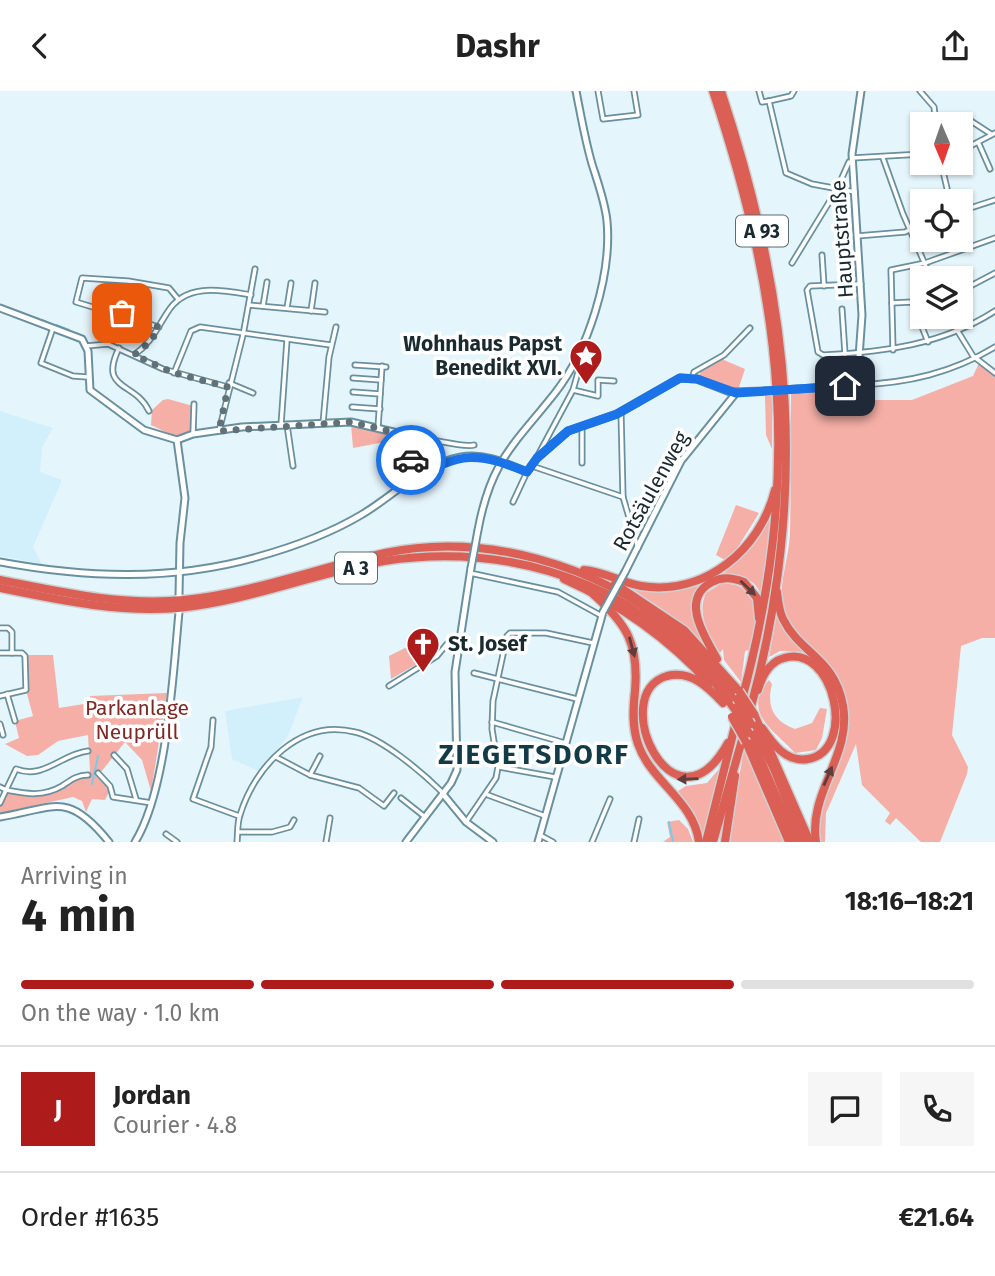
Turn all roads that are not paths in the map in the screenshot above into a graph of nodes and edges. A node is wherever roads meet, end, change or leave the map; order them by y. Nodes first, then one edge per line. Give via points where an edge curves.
1 (576, 91) edge
2 (598, 91) edge
3 (634, 91) edge
4 (713, 91) edge
5 (721, 91) edge
6 (759, 91) edge
7 (794, 91) edge
8 (861, 91) edge
9 (920, 91) edge
10 (769, 101) junction
11 (935, 112) edge
12 (973, 122) edge
13 (993, 133) edge
14 (979, 144) junction
15 (973, 146) edge
16 (910, 155) edge
17 (883, 158) junction
18 (851, 160) junction
19 (990, 169) dead end
20 (836, 191) junction
21 (855, 193) junction
22 (995, 199) edge
23 (973, 207) edge
24 (909, 229) junction
25 (857, 236) junction
26 (995, 238) edge
27 (822, 255) dead end
28 (792, 263) dead end
29 (926, 263) junction
30 (927, 266) edge
31 (255, 269) dead end
32 (995, 273) edge
33 (267, 282) dead end
34 (291, 283) dead end
35 (315, 283) dead end
36 (861, 284) junction
37 (973, 285) edge
38 (824, 286) junction
39 (251, 295) junction
40 (178, 299) junction
41 (892, 303) junction
42 (249, 305) junction
43 (263, 306) junction
44 (0, 308) edge
45 (287, 309) junction
46 (842, 309) dead end
47 (312, 311) junction
48 (995, 311) edge
49 (326, 312) dead end
50 (53, 327) junction
51 (159, 327) junction
52 (335, 327) dead end
53 (750, 328) dead end
54 (957, 331) junction
55 (243, 335) junction
56 (286, 340) junction
57 (928, 342) junction
58 (331, 345) junction
59 (86, 346) junction
60 (995, 347) edge
61 (119, 348) junction
62 (893, 350) junction
63 (859, 353) junction
64 (845, 354) junction
65 (134, 355) junction
66 (582, 358) dead end
67 (976, 359) junction
68 (355, 365) dead end
69 (174, 373) junction
70 (995, 373) edge
71 (87, 377) junction
72 (692, 377) junction
73 (353, 378) dead end
74 (381, 380) junction
75 (614, 381) dead end
76 (229, 385) junction
77 (857, 385) junction
78 (573, 390) junction
79 (352, 392) dead end
80 (253, 393) dead end
81 (736, 393) junction
82 (380, 394) junction
83 (194, 404) dead end
84 (352, 407) dead end
85 (380, 409) junction
86 (149, 411) dead end
87 (621, 412) junction
88 (323, 423) junction
89 (284, 425) junction
90 (582, 426) junction
91 (378, 428) junction
92 (219, 431) junction
93 (193, 434) junction
94 (419, 438) junction
95 (177, 440) junction
96 (474, 445) dead end
97 (537, 458) junction
98 (501, 461) junction
99 (582, 463) dead end
100 (531, 465) junction
101 (293, 466) dead end
102 (780, 466) junction
103 (527, 472) junction
104 (414, 480) junction
105 (623, 497) junction
106 (513, 502) dead end
107 (638, 549) junction
108 (541, 561) junction
109 (0, 562) edge
110 (533, 566) junction
111 (584, 570) junction
112 (470, 571) junction
113 (179, 572) junction
114 (0, 580) edge
115 (776, 585) junction
116 (0, 587) edge
117 (593, 594) junction
118 (179, 596) dead end
119 (179, 612) dead end
120 (602, 614) junction
121 (0, 628) edge
122 (759, 631) junction
123 (458, 638) junction
124 (593, 643) junction
125 (0, 653) edge
126 (12, 653) junction
127 (723, 671) junction
128 (474, 674) dead end
129 (496, 679) junction
130 (389, 686) dead end
131 (8, 694) junction
132 (0, 696) edge
133 (578, 699) junction
134 (752, 702) junction
135 (723, 703) junction
136 (736, 704) junction
137 (213, 720) dead end
138 (15, 721) dead end
139 (492, 722) junction
140 (0, 724) edge
141 (750, 728) junction
142 (762, 728) junction
143 (3, 735) dead end
144 (733, 735) junction
145 (565, 743) junction
146 (88, 751) dead end
147 (114, 755) dead end
148 (320, 756) dead end
149 (276, 757) junction
150 (736, 760) junction
151 (498, 767) junction
152 (98, 773) dead end
153 (88, 775) dead end
154 (310, 775) junction
155 (555, 777) junction
156 (0, 787) edge
157 (6, 790) junction
158 (394, 793) dead end
159 (443, 794) junction
160 (487, 794) junction
161 (401, 798) dead end
162 (136, 799) junction
163 (610, 799) dead end
164 (0, 803) edge
165 (152, 803) junction
166 (239, 816) junction
167 (545, 816) junction
168 (0, 817) edge
169 (425, 817) junction
170 (330, 818) dead end
171 (639, 819) dead end
172 (294, 820) dead end
173 (466, 822) junction
174 (238, 832) junction
175 (166, 834) dead end
176 (539, 839) edge
177 (109, 842) edge
178 (135, 842) edge
179 (177, 842) edge
180 (237, 842) edge
181 (326, 842) edge
182 (406, 842) edge
183 (494, 842) edge
184 (553, 842) edge
185 (592, 842) edge
186 (634, 842) edge
187 (699, 842) edge
188 (706, 842) edge
189 (713, 842) edge
190 (725, 842) edge
191 (788, 842) edge
192 (796, 842) edge
193 (803, 842) edge
194 (810, 842) edge
195 (816, 842) edge

1 - 98 street via 605,207 606,255 592,320 577,359
2 - 3 street via 603,119 638,115
4 - 102 highway, A 93 via 762,267 778,385
5 - 115 highway, A 93 via 763,237 782,342 787,457
6 - 10 street via 762,102
7 - 10 street via 791,96
8 - 18 street, Hauptstraße
9 - 11 street
10 - 20 street via 786,173
12 - 13 street
13 - 14 street
14 - 15 street
14 - 19 street
16 - 17 street
17 - 18 street
17 - 24 street
18 - 20 street
18 - 21 street, Hauptstraße
20 - 21 street
20 - 28 street
21 - 25 street, Hauptstraße
22 - 23 street
24 - 25 street
24 - 29 street
25 - 36 street, Hauptstraße
26 - 29 street
27 - 38 street
29 - 30 street
29 - 41 street via 891,270
31 - 39 street
32 - 37 street
33 - 43 street
34 - 45 street
35 - 47 street
36 - 38 street
36 - 63 street, Hauptstraße
38 - 64 street via 807,290 818,352
39 - 40 street via 206,290
39 - 42 street
40 - 51 street
40 - 51 street via 169,288 82,278 76,302
41 - 57 street via 912,302
41 - 62 street
42 - 43 street
42 - 55 street
43 - 45 street
44 - 50 street
45 - 47 street
46 - 64 street
47 - 49 street
48 - 54 street
50 - 59 street via 75,335
50 - 71 street via 41,363
51 - 65 street
52 - 58 street
53 - 72 street
54 - 57 street
54 - 67 street
55 - 56 street
55 - 69 street via 195,328
55 - 76 street
56 - 58 street
56 - 89 street
57 - 62 street
58 - 88 street
59 - 61 street via 96,343
59 - 71 street
60 - 67 street
61 - 65 street
61 - 86 street via 112,374
62 - 63 street
63 - 64 street
63 - 77 street, Hauptstraße
65 - 69 street
66 - 78 street
67 - 70 street
67 - 77 street via 918,379
68 - 74 street via 384,366
69 - 76 street
71 - 95 street via 96,397 144,430
72 - 81 street
72 - 87 street via 674,380
73 - 74 street
74 - 82 street
75 - 78 street via 598,380 598,396
76 - 80 street
76 - 92 street
77 - 81 street, bridge
78 - 97 street
79 - 82 street
81 - 107 street, Rotsäulenweg via 681,461
82 - 85 street
83 - 93 street
84 - 85 street
85 - 91 street
87 - 90 street
87 - 105 street
88 - 89 street
88 - 91 street via 351,422
89 - 92 street
89 - 101 street
90 - 97 street via 568,431
90 - 99 street
91 - 94 street
92 - 93 street
93 - 95 street
94 - 96 street
94 - 104 street via 409,466
95 - 113 street via 185,498
97 - 100 street
98 - 103 street
98 - 104 street via 479,456 452,459
98 - 112 street, bridge via 487,489
100 - 103 street
100 - 105 street
102 - 111 highway, A 3 via 772,502 757,535 734,560 710,575 682,585 650,587
102 - 122 highway, A 93 via 772,568
103 - 106 street
104 - 113 street via 359,517 302,543 227,565
105 - 107 street
107 - 120 street, Rotsäulenweg, bridge
108 - 111 highway, A 3
108 - 114 highway, A 3 via 476,549 419,549 231,593 163,601 97,598
108 - 136 highway, A 3 via 599,582 645,608 687,642
109 - 113 street via 98,576
110 - 116 highway, A 3 via 465,557 406,559 233,600 165,609 86,604
110 - 117 highway
110 - 136 highway, A 3 via 590,585 654,623 691,654
111 - 127 highway, A 3 via 646,601 684,630
112 - 120 street via 558,592
112 - 123 street
113 - 118 street
115 - 134 highway, A 93
195 -> 115 highway, A 93 via 817,806 841,748 844,708 828,667 783,619
117 - 135 highway via 676,649
117 -> 187 highway via 621,621 633,645 633,723 641,753 690,814
119 - 165 street via 170,701
120 - 124 street, Rotsäulenweg
121 - 126 street via 12,632
127 -> 122 highway, A 93 via 696,615 703,589 722,578 744,582 757,598
122 - 144 highway, A 93
123 - 130 street via 450,639 435,658
123 - 159 street via 454,699 457,770
124 - 129 street via 547,633 510,633
124 - 133 street, Rotsäulenweg
125 - 126 street
126 - 131 street via 25,656 26,690
127 - 136 highway
128 - 129 street
129 - 133 street
129 - 139 street
131 - 132 street
131 - 138 street
133 - 145 street, Rotsäulenweg
134 - 142 highway via 768,668 788,657 815,665 832,694 832,738 812,758 786,755
134 - 150 highway, A 93
135 - 136 highway
144 -> 135 highway via 710,772 690,781 666,773 647,743 645,698 664,677 695,679
136 - 141 highway, A 3, bridge
136 - 142 highway, bridge via 754,714
136 - 191 highway, bridge via 746,742
137 - 166 street via 211,747 193,799
139 - 145 street
139 - 151 street
140 - 143 street
141 - 192 highway, A 3
141 - 193 highway, A 3 via 774,769
142 - 194 highway
144 - 188 highway, A 93
145 - 155 street, Rotsäulenweg
146 - 157 street via 67,756 43,771 16,769
147 - 162 street via 127,769
148 - 154 street
149 - 154 street
149 - 159 street via 303,735 356,732 412,766
149 - 166 street via 258,778
150 - 189 highway, A 93
150 - 190 highway, A 93
151 - 155 street
151 - 160 street
152 - 162 street via 113,797
153 - 157 street via 45,793
154 - 158 street via 359,788 384,806
155 - 167 street, Rotsäulenweg
156 - 157 street
157 - 164 street
159 - 169 street
159 - 173 street
160 - 167 street
160 - 173 street
161 - 169 street
162 - 165 street
163 - 185 street
165 - 178 street
166 - 174 street
167 - 176 street, Rotsäulenweg
168 - 177 street via 39,807 68,807 89,819
169 - 182 street
170 - 181 street
171 - 186 street
172 - 174 street via 280,831
173 - 183 street
174 - 180 street
175 - 179 street
176 - 184 street

